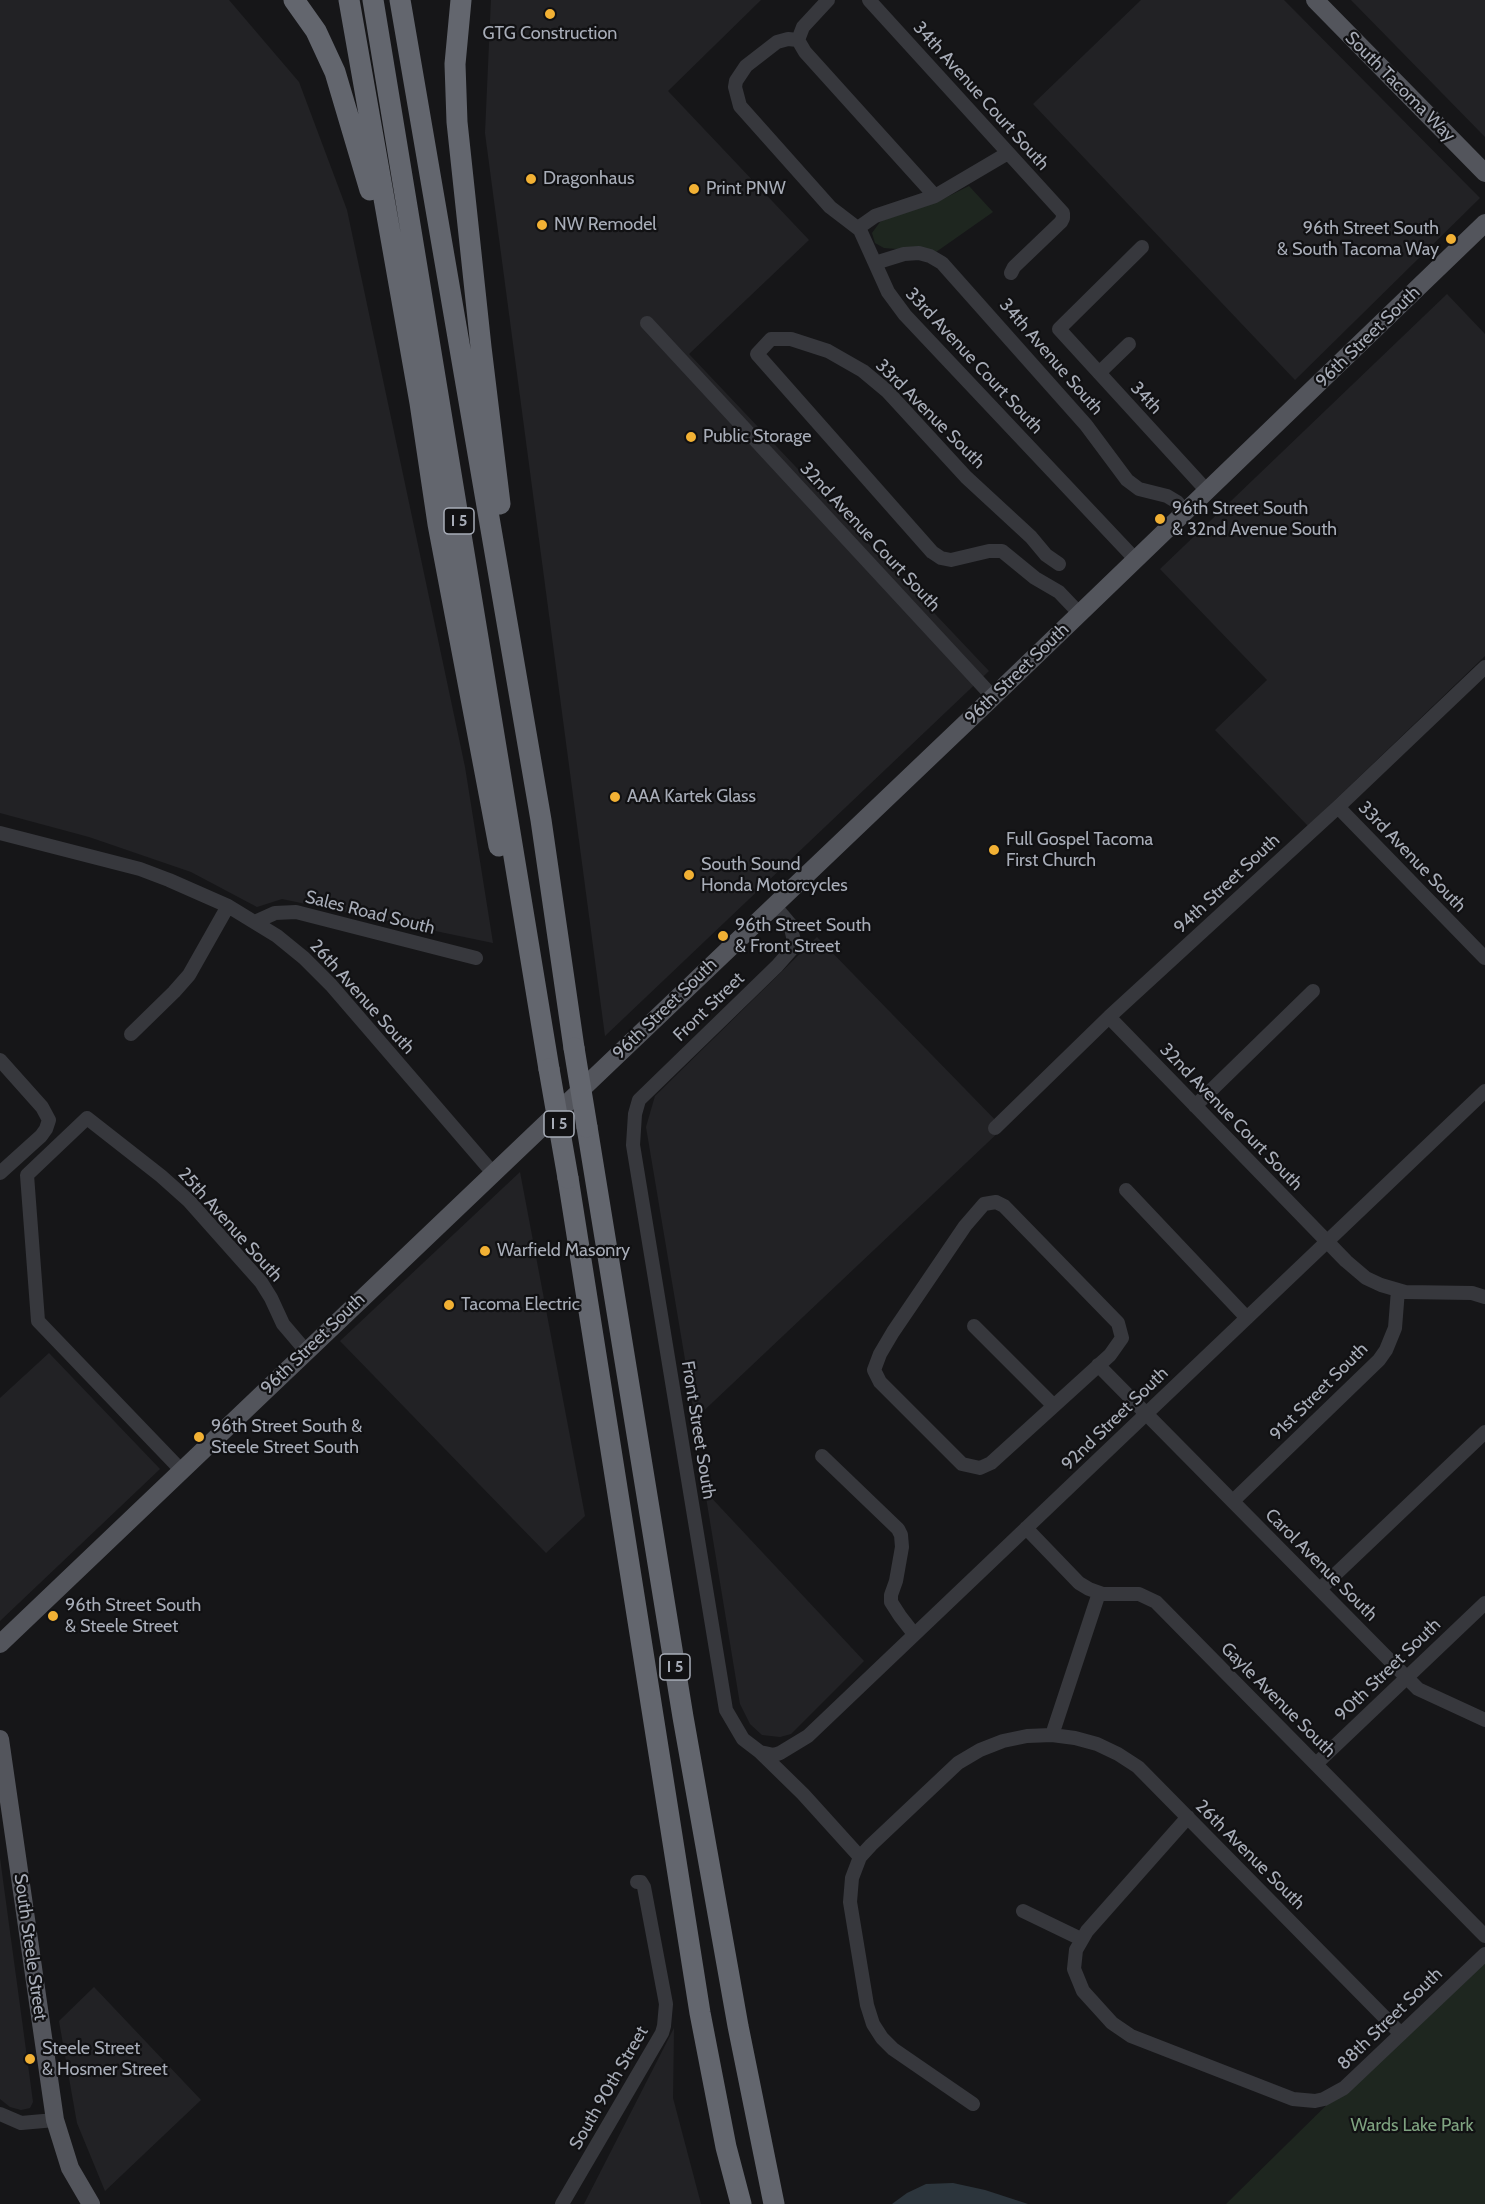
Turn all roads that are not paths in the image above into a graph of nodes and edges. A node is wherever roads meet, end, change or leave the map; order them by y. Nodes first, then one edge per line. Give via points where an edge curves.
1 (294, 0) edge
2 (349, 0) edge
3 (373, 0) edge
4 (400, 0) edge
5 (461, 0) edge
6 (828, 0) edge
7 (869, 0) edge
8 (1315, 0) edge
9 (798, 40) junction
10 (1008, 153) junction
11 (1485, 173) edge
12 (935, 196) junction
13 (1485, 223) edge
14 (858, 228) junction
15 (1142, 247) dead end
16 (875, 263) junction
17 (1011, 273) dead end
18 (406, 320) junction
19 (646, 323) dead end
20 (1129, 344) dead end
21 (757, 354) joint
22 (1099, 373) junction
23 (1208, 492) junction
24 (1186, 512) junction
25 (1136, 560) junction
26 (1059, 564) dead end
27 (1080, 614) junction
28 (1485, 668) edge
29 (993, 697) junction
30 (1338, 807) junction
31 (541, 820) junction
32 (0, 833) edge
33 (774, 905) junction
34 (228, 906) junction
35 (255, 922) junction
36 (476, 958) dead end
37 (1485, 958) edge
38 (1313, 991) dead end
39 (1109, 1017) junction
40 (131, 1034) dead end
41 (546, 1042) junction
42 (0, 1060) edge
43 (1485, 1091) edge
44 (639, 1100) joint
45 (1195, 1106) junction
46 (994, 1128) dead end
47 (0, 1173) edge
48 (493, 1173) junction
49 (1126, 1190) dead end
50 (1327, 1242) junction
51 (1398, 1290) junction
52 (1485, 1297) edge
53 (1247, 1318) junction
54 (974, 1326) dead end
55 (306, 1351) junction
56 (1098, 1365) junction
57 (1053, 1405) junction
58 (1148, 1413) junction
59 (1485, 1432) edge
60 (822, 1456) dead end
61 (182, 1470) junction
62 (1233, 1501) junction
63 (1026, 1528) junction
64 (1320, 1589) junction
65 (1099, 1593) junction
66 (1485, 1603) edge
67 (914, 1634) junction
68 (0, 1644) edge
69 (1407, 1677) junction
70 (1485, 1720) edge
71 (1052, 1735) junction
72 (0, 1739) edge
73 (760, 1752) junction
74 (1316, 1764) junction
75 (1188, 1817) junction
76 (860, 1857) junction
77 (637, 1882) dead end
78 (1023, 1911) dead end
79 (1485, 1936) edge
80 (1081, 1939) junction
81 (1485, 1954) edge
82 (1401, 2034) junction
83 (973, 2104) dead end
84 (0, 2114) edge
85 (55, 2120) junction
86 (91, 2204) edge
87 (562, 2204) edge
88 (741, 2204) edge
89 (774, 2204) edge

1 - 18 highway via 322,43 338,80
2 - 18 highway
3 - 41 highway, I 5
4 - 31 highway, I 5
5 - 31 highway via 454,64 457,122 481,347
6 - 9 street via 803,27
7 - 10 street, 34th Avenue Court South
8 - 11 main road, South Tacoma Way
9 - 12 street via 803,51
9 - 14 street, 33rd Avenue Court South via 777,42 757,56 739,76 735,92 746,113 832,209
10 - 12 street
10 - 17 street, 34th Avenue Court South via 1064,217
12 - 14 street via 875,216
13 - 23 main road, 96th Street South
14 - 16 street, 33rd Avenue Court South
15 - 22 street, 34th via 1059,329
16 - 24 street, 34th Avenue South via 912,254 940,261 1090,429 1127,480 1139,489 1167,496
16 - 25 street, 33rd Avenue Court South via 904,315
18 - 41 highway via 438,524 495,827
19 - 29 street, 32nd Avenue Court South
20 - 22 street
21 - 26 street, 33rd Avenue South via 771,339 791,339 828,351 868,374 966,477
21 - 27 street, 32nd Avenue Court South via 932,552 951,560 1002,551 1059,592
22 - 23 street, 34th
23 - 24 main road, 96th Street South
24 - 25 main road, 96th Street South
25 - 27 main road, 96th Street South
27 - 29 main road, 96th Street South
28 - 30 street, 94th Street South
29 - 33 main road, 96th Street South
30 - 37 street, 33rd Avenue South
30 - 39 street, 94th Street South
31 - 89 highway, I 5, bridge via 574,1048 683,1718
32 - 34 street, 26th Avenue South via 140,869
33 - 44 street, Front Street via 793,933 793,945 787,956
33 - 48 main road, 96th Street South
34 - 35 street, 26th Avenue South
34 - 40 street via 189,975
35 - 36 street, Sales Road South via 275,913 296,912
35 - 48 street, 26th Avenue South via 291,946 325,978
38 - 45 street
39 - 45 street, 32nd Avenue Court South
39 - 46 street, 94th Street South
41 - 88 highway, I 5, bridge via 700,2013
42 - 47 street via 49,1120 41,1136
43 - 50 street, 92nd Street South
44 - 73 street, Front Street South via 633,1145 724,1700 738,1734
45 - 50 street, 32nd Avenue Court South
48 - 55 main road, 96th Street South
49 - 53 street
50 - 51 street, 32nd Avenue Court South via 1366,1278
50 - 53 street, 92nd Street South
51 - 52 street, 32nd Avenue Court South
51 - 62 street, 91st Street South via 1395,1328 1379,1360
53 - 58 street, 92nd Street South
54 - 57 street
55 - 61 main road, 96th Street South
55 - 61 street, 25th Avenue South via 283,1324 261,1282 189,1201 87,1118 27,1175 38,1321
56 - 57 street
56 - 57 street via 1122,1338 1118,1323 1004,1206 984,1204 893,1332 875,1365 875,1375 962,1464 980,1468 991,1463
56 - 58 street, Carol Avenue South
58 - 62 street, Carol Avenue South
58 - 63 street, 92nd Street South
59 - 64 street
60 - 67 street via 898,1529 902,1547 891,1602
61 - 68 main road, 96th Street South
62 - 64 street, Carol Avenue South
63 - 65 street via 1079,1583
63 - 67 street, 92nd Street South
64 - 69 street, Carol Avenue South
65 - 71 street
65 - 74 street, Gayle Avenue South via 1139,1594 1156,1602
66 - 69 street, 90th Street South
67 - 73 street, 92nd Street South via 796,1745 780,1753
69 - 70 street, Carol Avenue South via 1418,1689
69 - 74 street, 90th Street South
71 - 75 street, 26th Avenue South via 1086,1741 1118,1754 1146,1775
71 - 76 street via 1009,1740 969,1756
72 - 85 main road, South Steele Street
73 - 76 street
74 - 79 street, Gayle Avenue South
75 - 80 street
75 - 82 street, 26th Avenue South
76 - 83 street via 852,1878 850,1902 873,2024 893,2049
77 - 87 street, South 90th Street via 645,1887 666,2004 663,2033
78 - 80 street
80 - 82 street, 88th Street South via 1074,1961 1077,1981 1123,2031 1293,2099 1315,2101 1330,2097
81 - 82 street, 88th Street South
84 - 85 street via 21,2123
85 - 86 main road, South Steele Street via 70,2168

